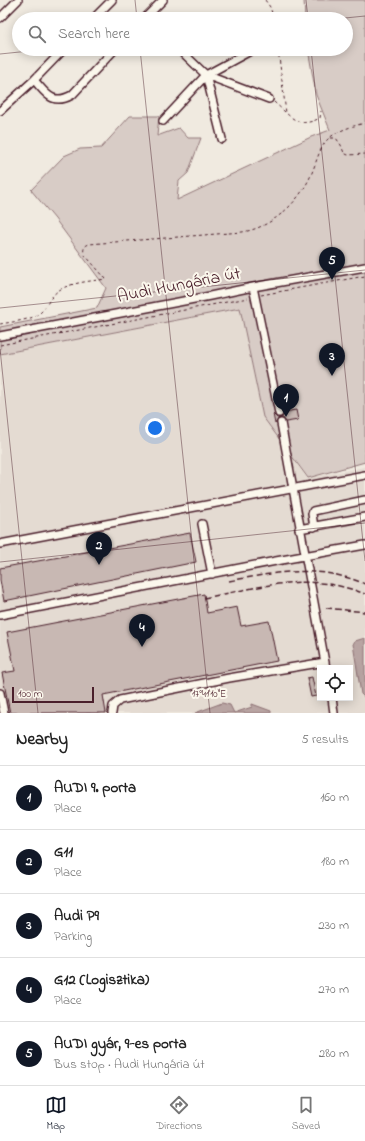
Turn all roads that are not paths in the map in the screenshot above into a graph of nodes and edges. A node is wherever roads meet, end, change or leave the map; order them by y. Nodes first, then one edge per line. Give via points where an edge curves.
1 (18, 0) edge
2 (112, 0) edge
3 (163, 0) edge
4 (100, 12) edge
5 (152, 12) edge
6 (0, 18) edge
7 (57, 56) edge
8 (109, 56) edge
9 (186, 56) edge
10 (241, 56) edge
11 (206, 75) junction
12 (34, 80) junction
13 (269, 99) road end
14 (0, 111) edge
15 (163, 121) dead end
16 (222, 139) dead end
17 (365, 267) edge
18 (253, 287) junction
19 (0, 336) edge
20 (279, 413) dead end
21 (281, 423) dead end
22 (365, 476) edge
23 (292, 488) junction
24 (365, 500) edge
25 (365, 517) edge
26 (202, 524) dead end
27 (314, 527) junction
28 (299, 529) junction
29 (0, 544) edge
30 (365, 545) edge
31 (304, 556) junction
32 (212, 574) junction
33 (0, 615) edge
34 (325, 665) edge
35 (317, 666) edge
36 (0, 693) edge
37 (332, 701) edge
38 (4, 713) edge
39 (112, 713) edge
40 (334, 713) edge

1 - 6 street
2 - 4 street
3 - 5 street
7 - 12 street
8 - 12 street via 72,95 64,99 57,100 51,97
9 - 11 street
10 - 11 street
11 - 13 street
11 - 15 street
11 - 16 street
12 - 14 street
17 - 18 street, Audi Hungária út
18 - 19 street, Audi Hungária út
18 - 20 street
21 - 23 street
22 - 23 street
23 - 28 street
23 - 29 street
24 - 27 street via 313,511
25 - 27 street
26 - 32 street
27 - 28 street
28 - 31 street
30 - 31 street
31 - 32 street
31 - 34 street
32 - 33 street
35 - 39 street via 229,678 120,700 113,706
36 - 38 street
37 - 40 street

